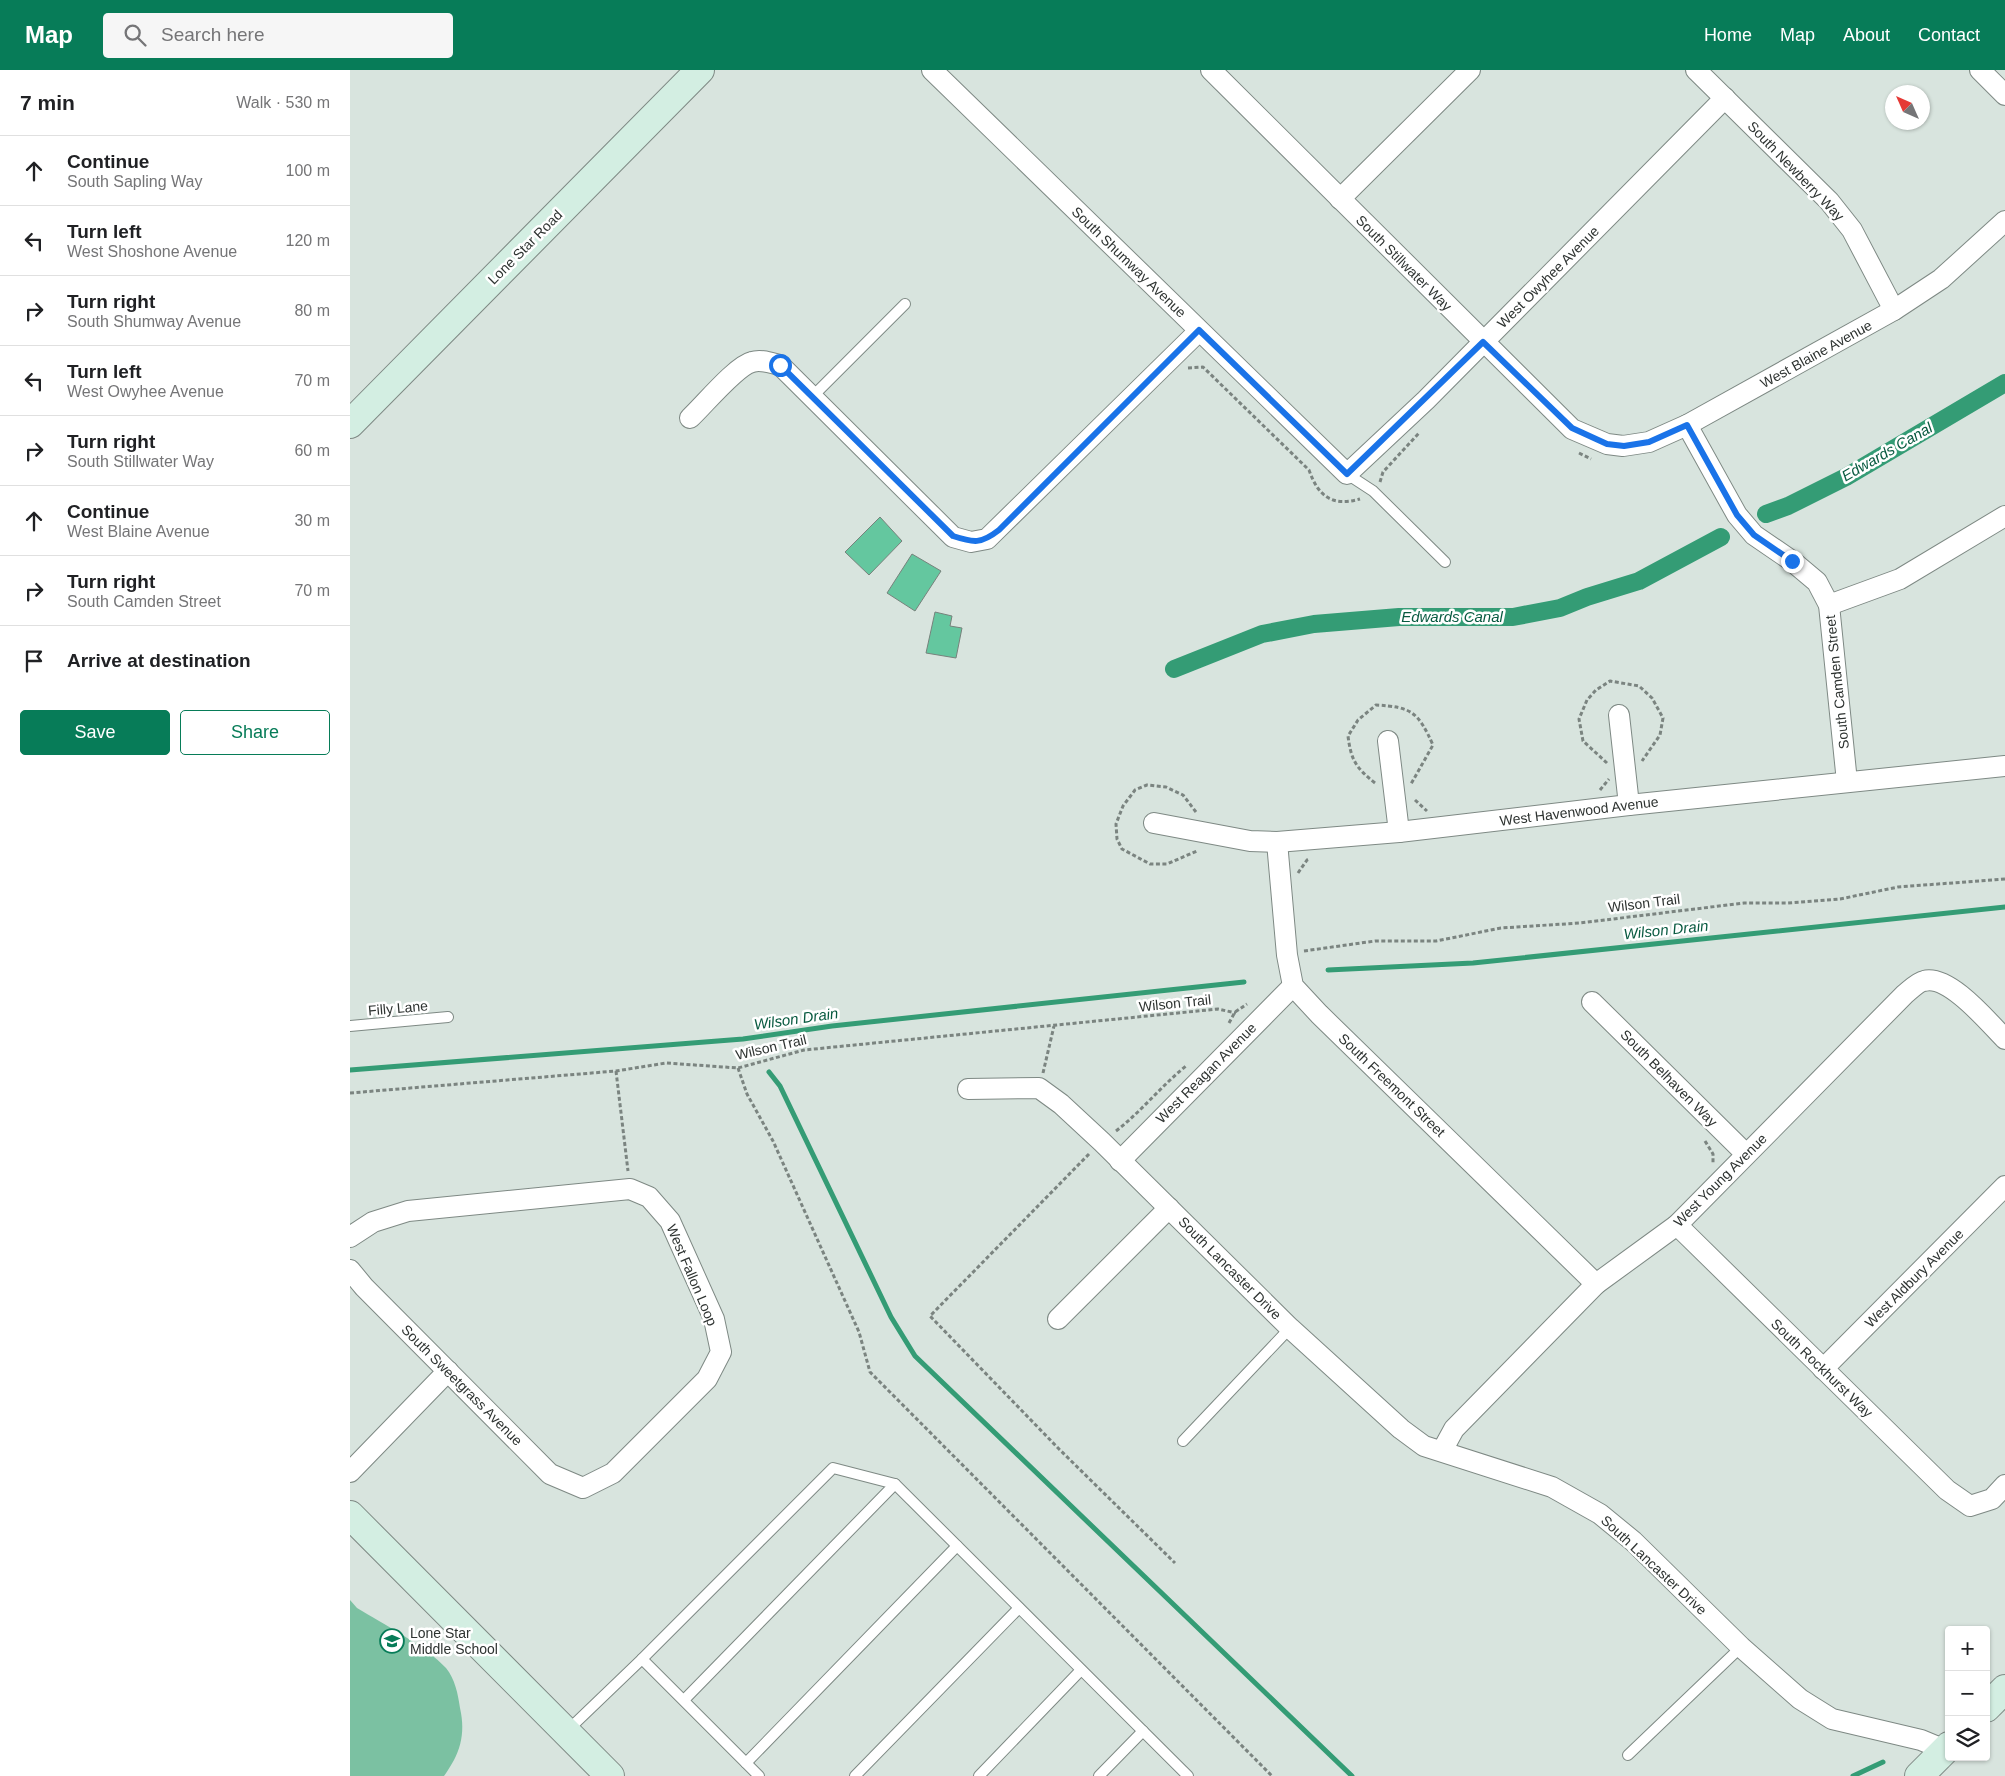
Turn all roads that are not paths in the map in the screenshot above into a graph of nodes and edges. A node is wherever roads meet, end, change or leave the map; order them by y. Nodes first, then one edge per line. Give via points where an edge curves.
1 (700, 70) edge
2 (932, 70) edge
3 (1211, 70) edge
4 (1470, 70) edge
5 (1696, 70) edge
6 (1980, 70) edge
7 (2005, 95) edge
8 (1725, 98) junction
9 (1340, 199) junction
10 (2005, 220) edge
11 (905, 304) dead end
12 (1894, 310) junction
13 (1199, 330) junction
14 (1483, 342) junction
15 (812, 397) junction
16 (690, 418) dead end
17 (350, 424) edge
18 (1687, 425) junction
19 (1602, 452) joint
20 (1347, 474) junction
21 (2005, 516) edge
22 (1445, 562) dead end
23 (1829, 605) junction
24 (1619, 715) dead end
25 (1388, 741) dead end
26 (2005, 766) edge
27 (1847, 782) junction
28 (1629, 805) junction
29 (1154, 823) dead end
30 (1399, 832) junction
31 (1277, 842) junction
32 (1293, 986) junction
33 (1592, 1002) dead end
34 (448, 1017) dead end
35 (350, 1026) edge
36 (2005, 1039) edge
37 (968, 1089) dead end
38 (1746, 1154) junction
39 (1120, 1161) junction
40 (2005, 1186) edge
41 (1169, 1208) junction
42 (1677, 1225) junction
43 (350, 1237) edge
44 (350, 1270) edge
45 (1596, 1284) junction
46 (1058, 1319) dead end
47 (1290, 1328) junction
48 (1823, 1369) junction
49 (448, 1371) junction
50 (1183, 1441) dead end
51 (1442, 1451) junction
52 (350, 1472) edge
53 (895, 1484) junction
54 (2005, 1485) edge
55 (584, 1488) joint
56 (350, 1514) edge
57 (957, 1546) junction
58 (1019, 1608) junction
59 (1741, 1647) junction
60 (642, 1659) junction
61 (1081, 1670) junction
62 (2005, 1689) edge
63 (684, 1700) junction
64 (1990, 1704) edge
65 (1143, 1731) junction
66 (566, 1732) junction
67 (1945, 1747) edge
68 (1945, 1750) edge
69 (1628, 1755) dead end
70 (746, 1763) junction
71 (610, 1776) edge
72 (759, 1776) edge
73 (855, 1776) edge
74 (979, 1776) edge
75 (1098, 1776) edge
76 (1188, 1776) edge
77 (1919, 1776) edge

1 - 17 main road, Lone Star Road
2 - 13 street, South Shumway Avenue
3 - 9 street, South Stillwater Way
4 - 9 street
5 - 8 street, South Newberry Way
6 - 7 street
8 - 12 street, South Newberry Way via 1846,222
8 - 14 street, West Owyhee Avenue
9 - 14 street, South Stillwater Way
10 - 12 street, West Blaine Avenue via 1941,279
11 - 15 lane
12 - 18 street, West Blaine Avenue
13 - 15 street via 999,530 987,539 971,542 953,536
13 - 20 street, South Shumway Avenue
14 - 19 street, South Stillwater Way via 1572,428
14 - 20 street, West Owyhee Avenue
15 - 16 street via 780,365 752,362 740,369
18 - 19 street, West Blaine Avenue via 1649,442
18 - 23 street, South Camden Street via 1737,515 1754,535 1817,582
20 - 22 lane via 1373,491
21 - 23 street via 1900,579
23 - 27 street, South Camden Street
24 - 28 street
25 - 30 street
26 - 27 street, West Havenwood Avenue
27 - 28 street, West Havenwood Avenue
28 - 30 street, West Havenwood Avenue
29 - 31 street, West Havenwood Avenue via 1250,841
30 - 31 street, West Havenwood Avenue
31 - 32 street via 1298,954
32 - 39 street, West Reagan Avenue
32 - 45 street, South Freemont Street
33 - 38 street, South Belhaven Way
34 - 35 lane, Filly Lane
36 - 38 street, West Young Avenue via 1960,994 1938,981 1924,981 1905,994
37 - 39 street, South Lancaster Drive via 1039,1088 1061,1104
38 - 42 street, West Young Avenue
39 - 41 street, South Lancaster Drive
40 - 48 street, West Aldbury Avenue
41 - 46 street, South Lancaster Drive
41 - 47 street, South Lancaster Drive
42 - 45 street, West Young Avenue
42 - 48 street, South Rockhurst Way
43 - 55 street, West Fallon Loop via 373,1222 408,1211 630,1189 649,1197 670,1221 714,1319 721,1352 707,1379 620,1467
44 - 49 street, South Sweetgrass Avenue
45 - 51 street, West Young Avenue via 1454,1429
47 - 50 lane, South Lancaster Drive
47 - 51 street, South Lancaster Drive via 1401,1429 1424,1446
48 - 54 street, South Rockhurst Way via 1947,1490 1970,1506 1992,1498
49 - 52 street
49 - 55 street, South Sweetgrass Avenue via 550,1474
51 - 59 street, South Lancaster Drive via 1552,1487 1600,1514 1633,1541
53 - 57 lane
53 - 60 lane via 832,1468
53 - 63 lane
56 - 66 main road
57 - 58 lane
57 - 70 lane
58 - 61 lane
58 - 73 lane
59 - 67 street, South Lancaster Drive via 1800,1699 1832,1719
59 - 69 lane
60 - 63 lane
60 - 66 lane
61 - 65 lane
61 - 74 lane
62 - 64 main road
63 - 70 lane
65 - 75 lane
65 - 76 lane
66 - 71 main road
68 - 77 main road
70 - 72 lane

